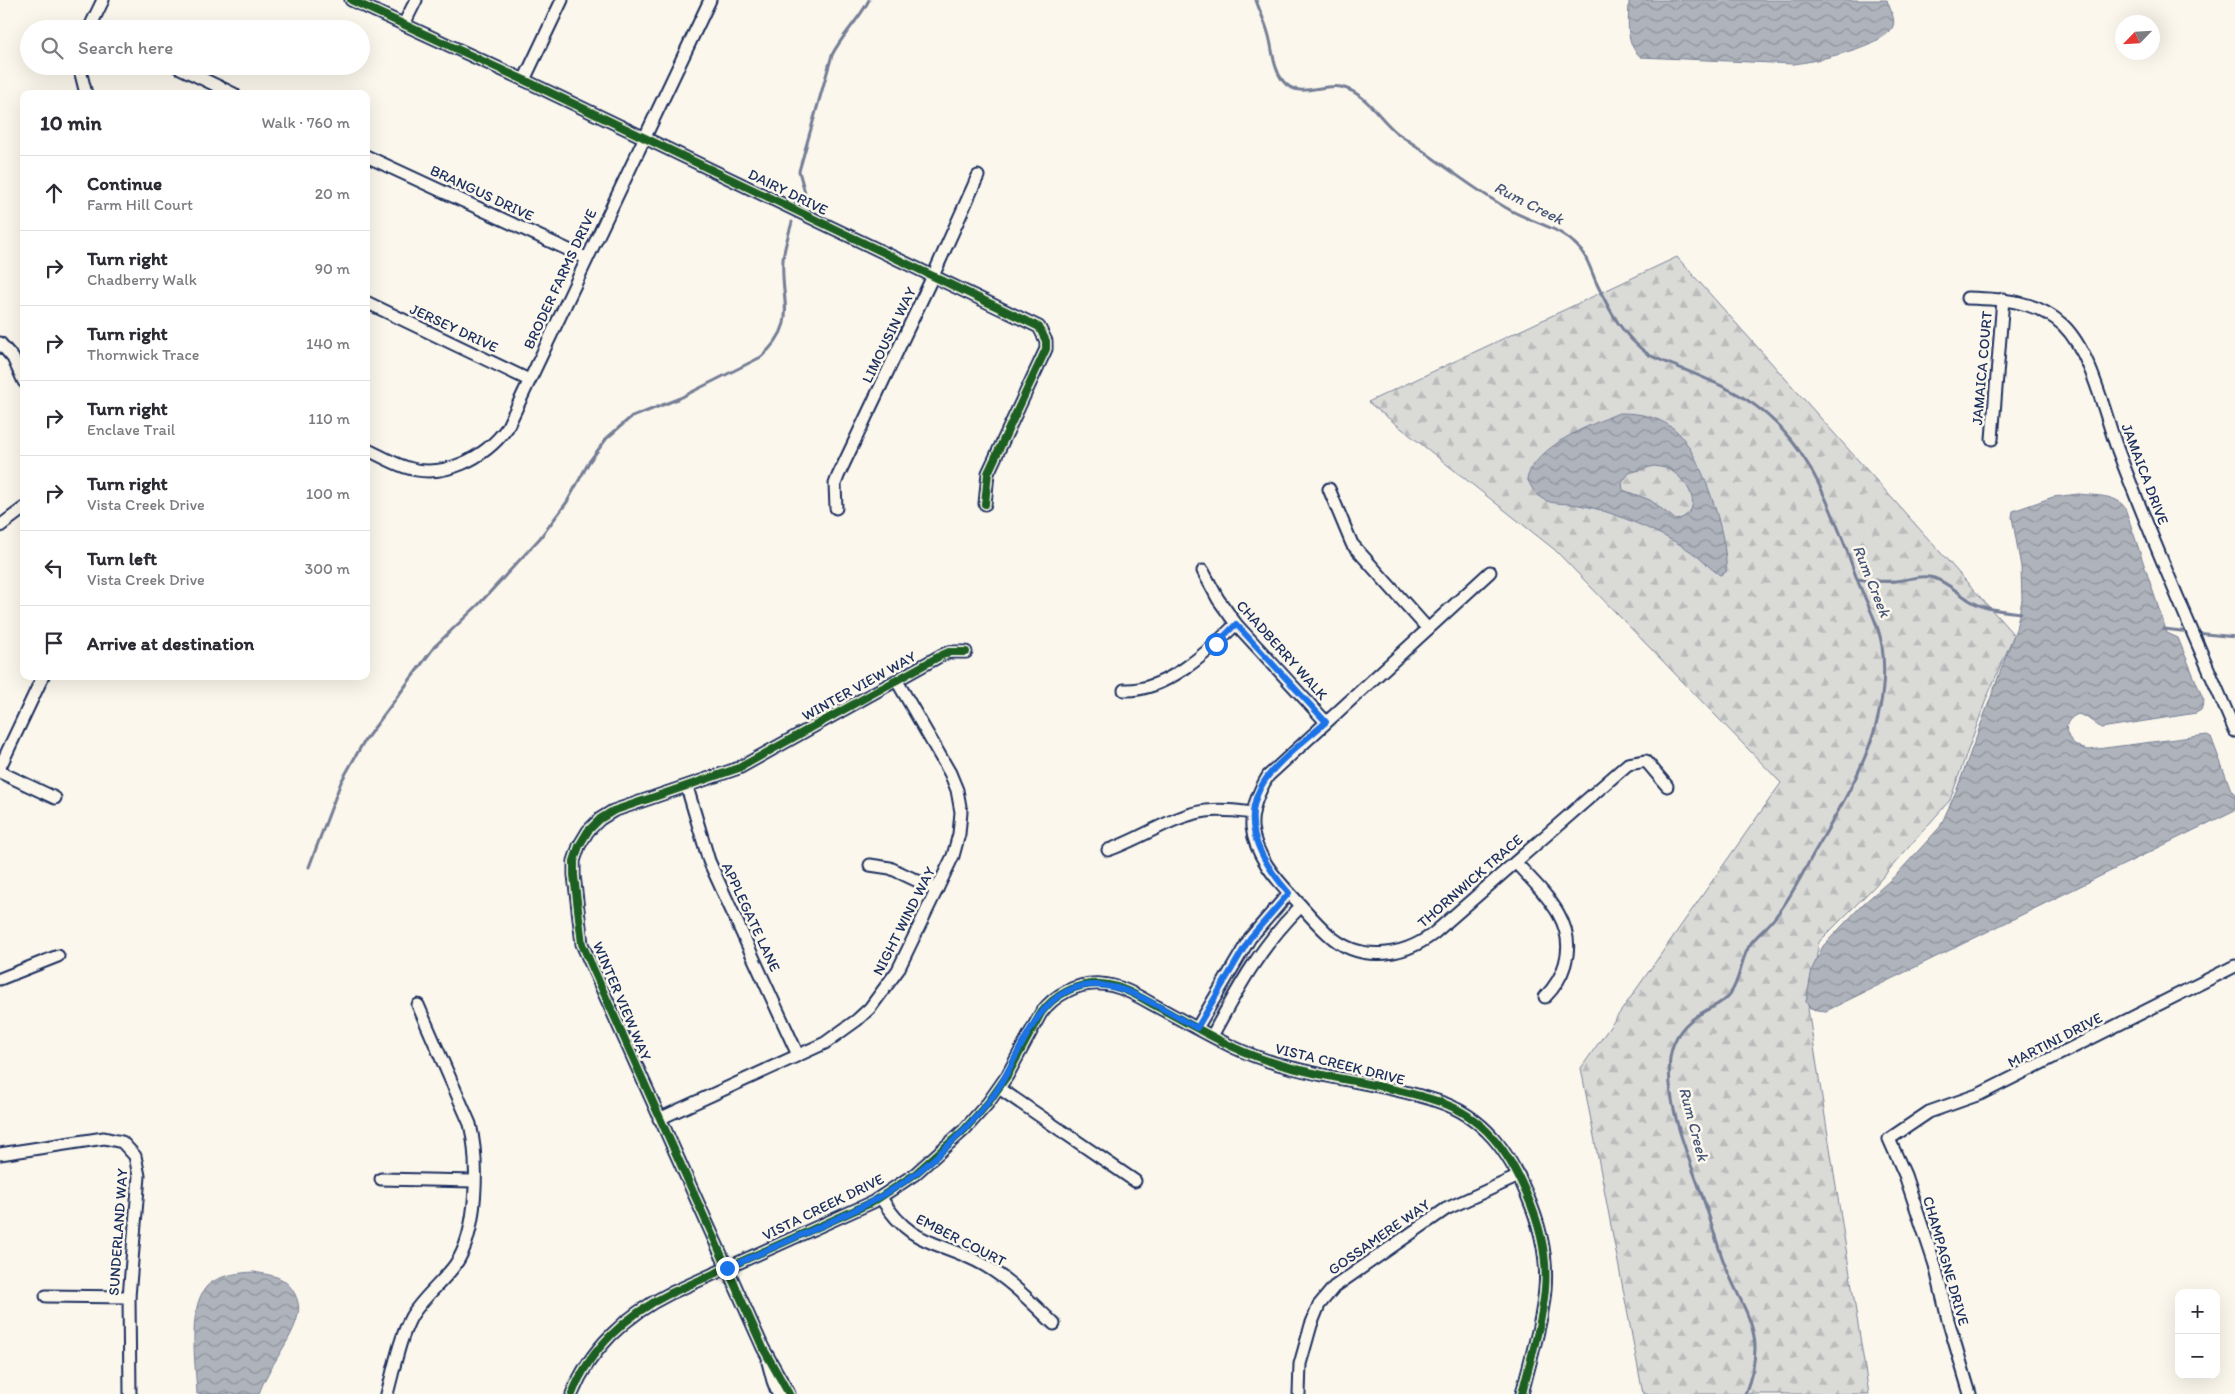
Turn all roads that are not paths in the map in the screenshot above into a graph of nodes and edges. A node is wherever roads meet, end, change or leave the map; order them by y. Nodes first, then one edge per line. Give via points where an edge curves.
1 (102, 0) edge
2 (351, 0) edge
3 (416, 0) edge
4 (562, 0) edge
5 (710, 0) edge
6 (95, 20) edge
7 (404, 24) junction
8 (82, 75) edge
9 (195, 75) edge
10 (524, 80) junction
11 (85, 90) edge
12 (226, 90) edge
13 (644, 138) junction
14 (370, 158) edge
15 (978, 176) dead end
16 (586, 258) junction
17 (934, 276) junction
18 (1968, 298) dead end
19 (2003, 299) junction
20 (370, 304) edge
21 (0, 343) edge
22 (20, 373) edge
23 (529, 380) junction
24 (1992, 439) dead end
25 (370, 451) edge
26 (1329, 489) dead end
27 (985, 504) dead end
28 (836, 508) dead end
29 (20, 511) edge
30 (0, 526) edge
31 (1204, 571) dead end
32 (1490, 572) dead end
33 (1236, 624) junction
34 (1428, 629) junction
35 (966, 652) dead end
36 (41, 680) edge
37 (897, 681) junction
38 (1124, 690) dead end
39 (1326, 722) junction
40 (2235, 731) edge
41 (0, 767) edge
42 (0, 772) edge
43 (1667, 786) dead end
44 (686, 787) junction
45 (55, 798) dead end
46 (1253, 813) junction
47 (1108, 850) dead end
48 (1516, 863) junction
49 (870, 865) dead end
50 (937, 890) junction
51 (1289, 893) junction
52 (1300, 906) junction
53 (58, 956) dead end
54 (1237, 957) junction
55 (1252, 963) junction
56 (2235, 966) edge
57 (0, 978) edge
58 (1545, 996) dead end
59 (418, 1005) dead end
60 (1197, 1028) junction
61 (1212, 1036) junction
62 (798, 1055) junction
63 (999, 1088) junction
64 (660, 1119) junction
65 (1889, 1139) joint
66 (0, 1154) edge
67 (1519, 1176) junction
68 (381, 1179) dead end
69 (1135, 1181) dead end
70 (474, 1182) junction
71 (881, 1198) junction
72 (727, 1268) junction
73 (46, 1296) dead end
74 (129, 1297) junction
75 (1054, 1324) dead end
76 (767, 1355) junction
77 (130, 1394) edge
78 (387, 1394) edge
79 (572, 1394) edge
80 (778, 1394) edge
81 (789, 1394) edge
82 (1299, 1394) edge
83 (1522, 1394) edge
84 (1970, 1394) edge

1 - 6 street
2 - 7 street, DAIRY DRIVE
3 - 7 street
4 - 10 street
5 - 13 street, BRODER FARMS DRIVE
7 - 10 street, DAIRY DRIVE
8 - 11 street
9 - 12 street
10 - 13 street, DAIRY DRIVE
13 - 16 street, BRODER FARMS DRIVE
13 - 17 street, DAIRY DRIVE
14 - 16 street, BRANGUS DRIVE
15 - 17 street, LIMOUSIN WAY
16 - 23 street, BRODER FARMS DRIVE
17 - 27 street, DAIRY DRIVE via 1039,326 1046,341 1043,358 988,474
17 - 28 street, LIMOUSIN WAY via 838,476
18 - 19 street, JAMAICA DRIVE
19 - 24 street, JAMAICA COURT
19 - 40 street, JAMAICA DRIVE via 2032,305 2051,315 2079,347 2117,448
20 - 23 street, JERSEY DRIVE
21 - 22 street via 13,358
23 - 25 street, BRODER FARMS DRIVE via 507,428 497,441 487,450 455,466 430,470 406,467
26 - 34 street via 1352,544
29 - 30 street
31 - 33 street, CHADBERRY WALK
32 - 34 street, THORNWICK TRACE
33 - 38 street via 1216,644 1167,679 1151,686
33 - 39 street, CHADBERRY WALK
34 - 39 street, THORNWICK TRACE
35 - 37 street, WINTER VIEW WAY via 949,652
36 - 41 street
37 - 44 street, WINTER VIEW WAY via 755,760
37 - 50 street, NIGHT WIND WAY via 950,773 959,801 957,844
39 - 46 street, THORNWICK TRACE via 1272,771 1259,793
42 - 45 street
43 - 48 street, THORNWICK TRACE via 1646,761 1628,764
44 - 62 street, APPLEGATE LANE via 709,861
44 - 64 street, WINTER VIEW WAY via 624,806 606,815 582,839 574,861 584,951
46 - 47 street via 1204,812 1170,822
46 - 51 street, THORNWICK TRACE via 1252,825 1259,851 1274,877
48 - 52 street, THORNWICK TRACE via 1433,934 1412,948 1399,952 1364,952 1350,948 1329,935
48 - 58 street via 1555,907 1567,935 1566,959 1560,977
49 - 50 street via 890,868
50 - 62 street, NIGHT WIND WAY via 898,970 881,996 858,1020 825,1043
51 - 52 street, THORNWICK TRACE
51 - 54 street
52 - 55 street
53 - 57 street
54 - 55 street
54 - 60 street
55 - 61 street
56 - 65 street, MARTINI DRIVE via 1980,1094 1929,1112
59 - 70 street via 470,1124 474,1145
60 - 61 street, VISTA CREEK DRIVE
60 - 63 street, VISTA CREEK DRIVE via 1116,986 1079,987 1063,993 1046,1006
61 - 67 street, VISTA CREEK DRIVE via 1282,1066 1427,1098 1454,1108 1494,1137
62 - 64 street, NIGHT WIND WAY
63 - 69 street
63 - 71 street, VISTA CREEK DRIVE via 952,1142
64 - 72 street, WINTER VIEW WAY
65 - 84 street, CHAMPAGNE DRIVE via 1905,1175 1935,1265
66 - 74 street, SUNDERLAND WAY via 104,1138 122,1142 132,1151 138,1163 139,1176
67 - 82 street, GOSSAMERE WAY via 1446,1209 1334,1287 1319,1306 1311,1324 1300,1364
67 - 83 street, VISTA CREEK DRIVE via 1541,1232 1546,1271 1543,1305
68 - 70 street
70 - 78 street via 472,1221 464,1250 451,1271 410,1319
71 - 72 street, VISTA CREEK DRIVE
71 - 75 street, EMBER COURT via 911,1234 973,1260 997,1274
72 - 76 street, WINTER VIEW WAY
72 - 79 street, VISTA CREEK DRIVE via 659,1299 630,1318 598,1350
73 - 74 street
74 - 77 street, SUNDERLAND WAY
76 - 80 street, WINTER VIEW WAY
76 - 81 street, WINTER VIEW WAY

